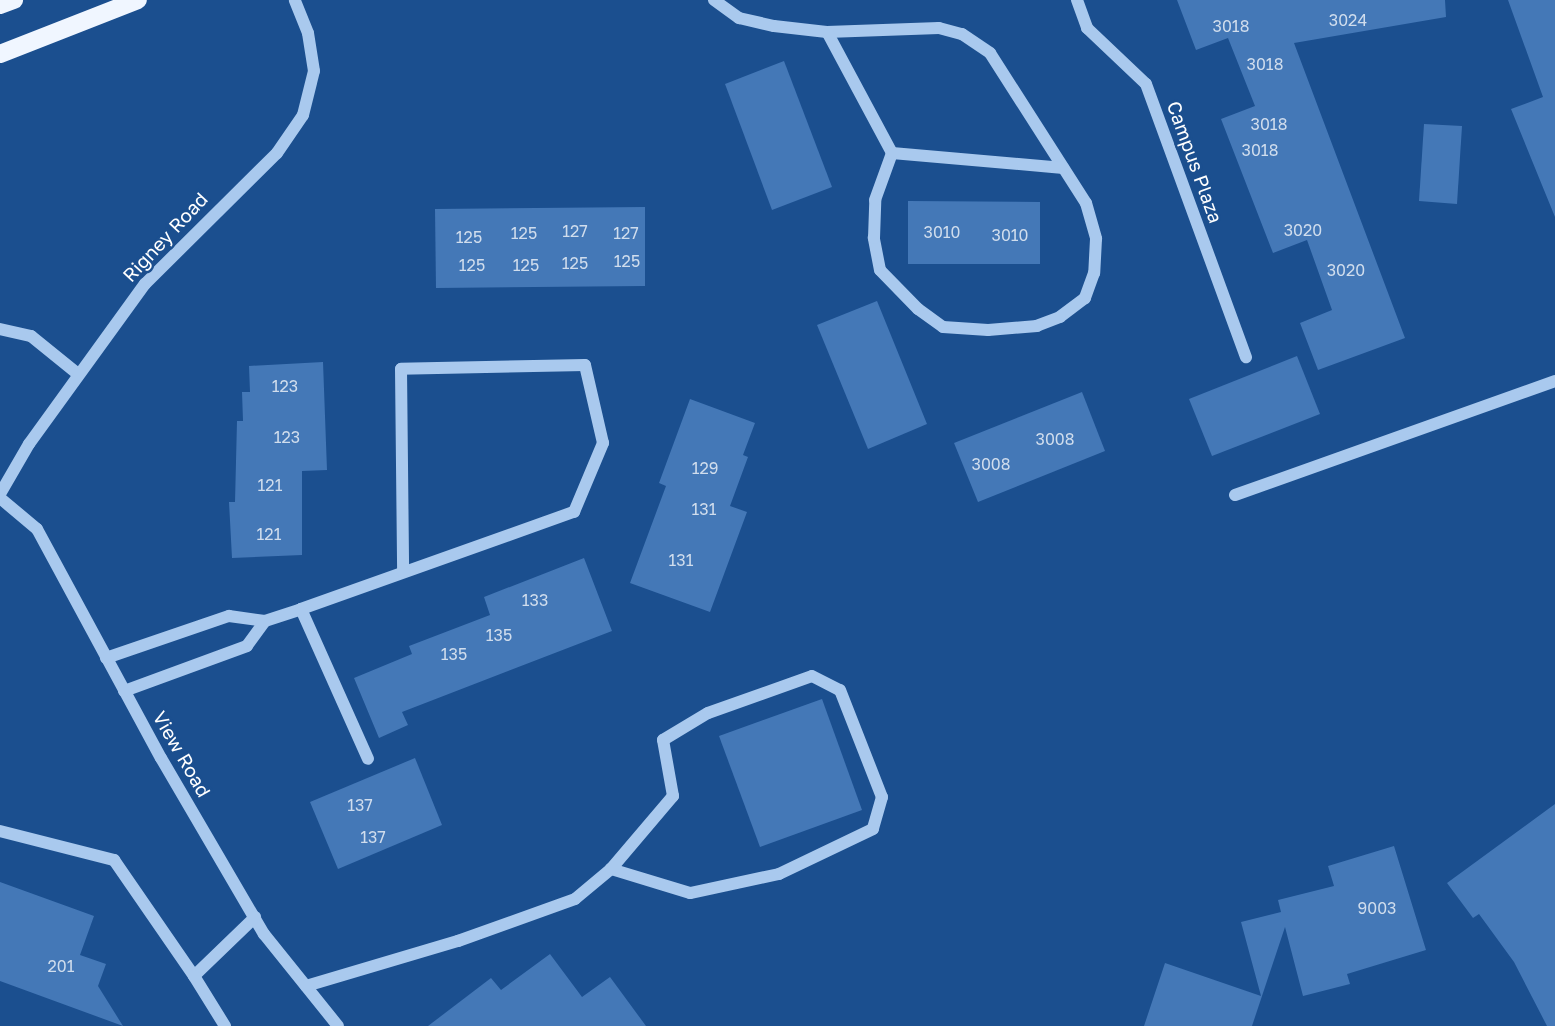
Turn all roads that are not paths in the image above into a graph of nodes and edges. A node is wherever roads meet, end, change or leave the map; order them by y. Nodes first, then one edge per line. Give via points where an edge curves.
1 (14, 0) edge
2 (138, 0) edge
3 (295, 0) edge
4 (714, 0) edge
5 (1077, 0) edge
6 (0, 5) edge
7 (827, 32) junction
8 (0, 54) edge
9 (892, 153) junction
10 (1063, 168) junction
11 (0, 329) edge
12 (1246, 357) dead end
13 (78, 374) junction
14 (1555, 381) edge
15 (1235, 495) dead end
16 (0, 496) edge
17 (403, 572) junction
18 (301, 609) junction
19 (265, 621) junction
20 (106, 658) junction
21 (124, 691) junction
22 (368, 759) dead end
23 (0, 831) edge
24 (611, 869) junction
25 (254, 917) junction
26 (194, 976) junction
27 (306, 986) junction
28 (225, 1026) edge
29 (338, 1026) edge

1 - 6 main road
2 - 8 main road
3 - 13 street, Rigney Road via 308,33 314,71 303,115 276,153 145,284
4 - 7 street via 739,18
5 - 12 street, Campus Plaza via 1087,28 1146,84
7 - 9 street
7 - 10 street via 939,28 962,34 990,53
9 - 10 street
9 - 10 street via 875,200 874,238 880,270 918,309 943,327 954,328 1037,326 1060,317 1085,298 1094,273 1096,239 1086,203
11 - 13 street via 31,336
13 - 16 street, Rigney Road
14 - 15 street
16 - 20 street, View Road via 37,529
17 - 17 street via 574,512 603,443 585,365 401,369
17 - 18 street
18 - 19 street
18 - 22 street
19 - 20 street via 229,616
19 - 21 street via 247,646
20 - 21 street, View Road
21 - 25 street, View Road
23 - 26 street via 114,860
24 - 24 street via 673,796 663,740 708,713 812,676 841,690 882,797 873,830 779,874 690,893
24 - 27 street via 575,899 543,912
25 - 26 street
25 - 27 street, View Road
26 - 28 street
27 - 29 street, View Road

